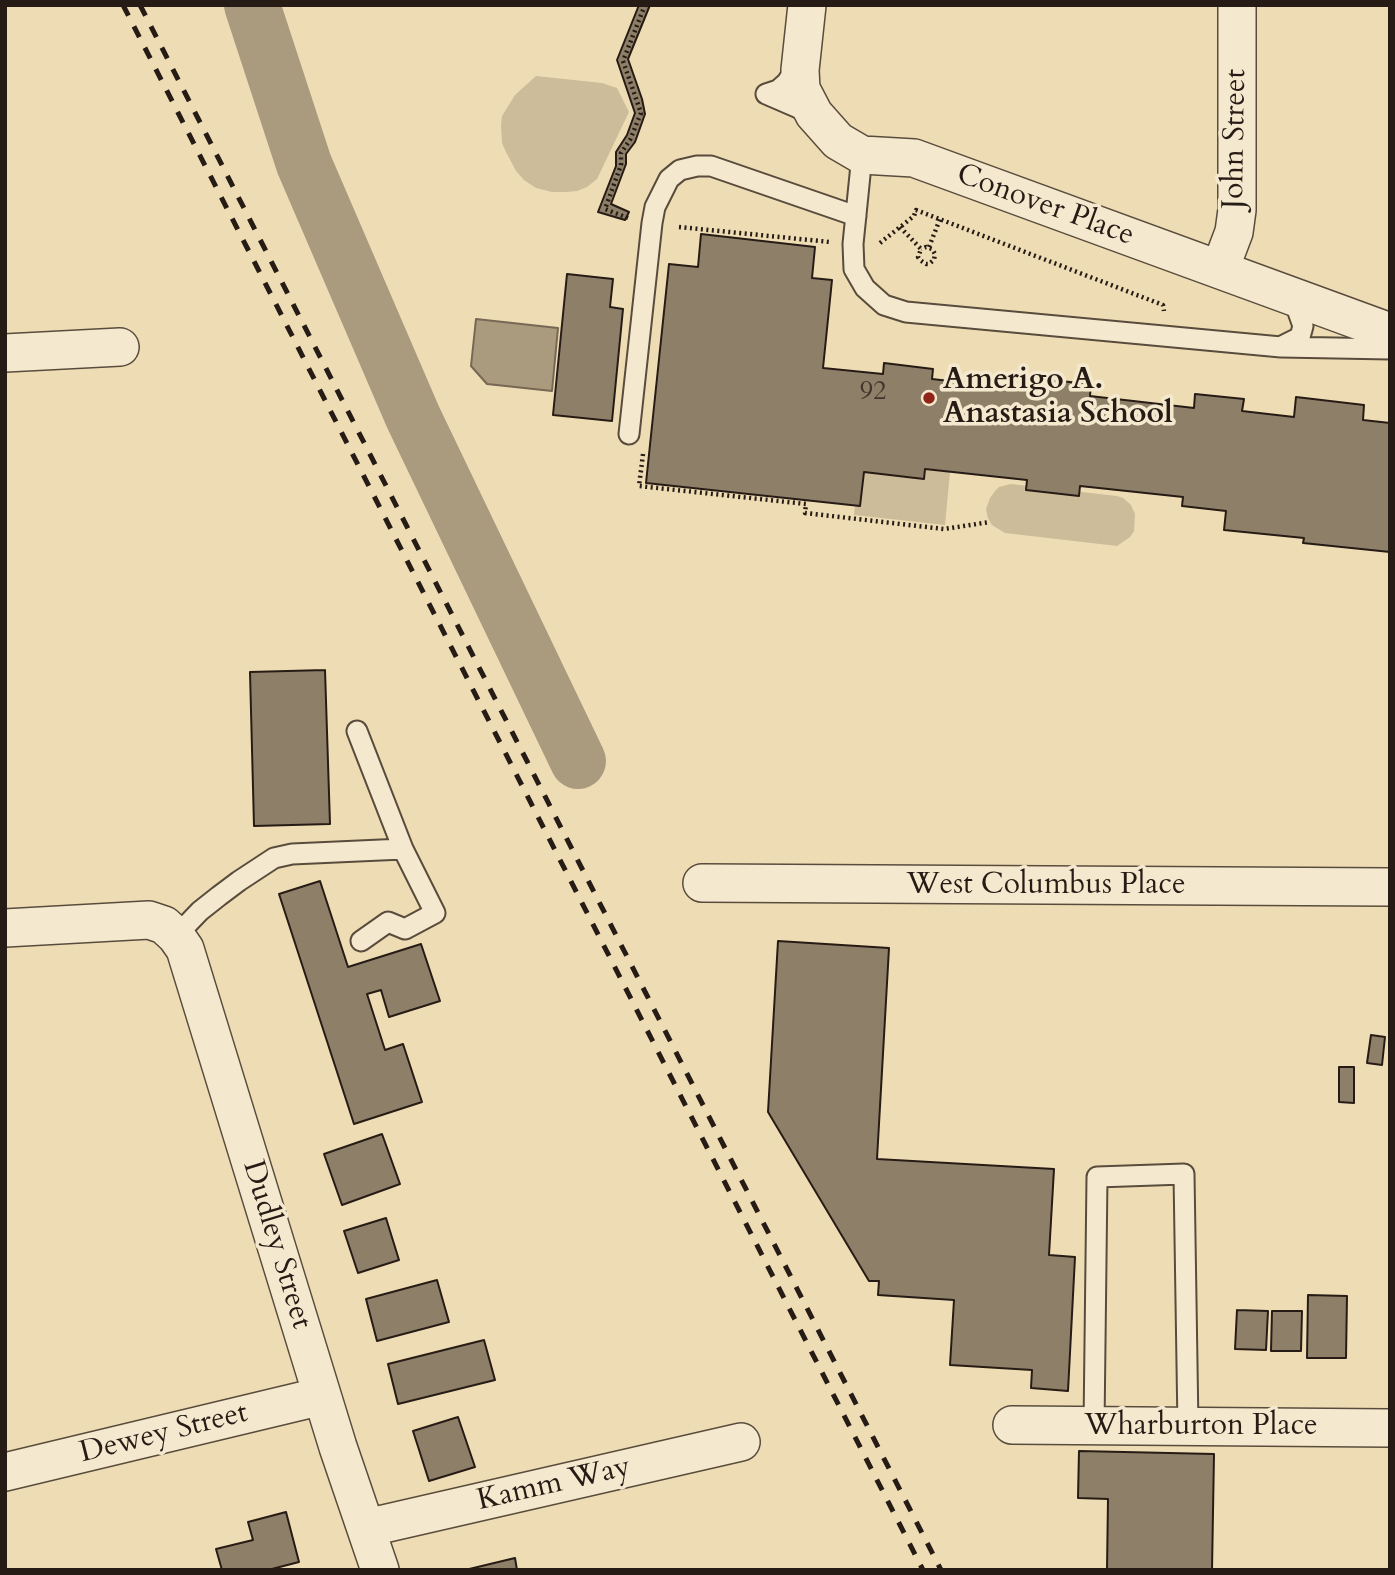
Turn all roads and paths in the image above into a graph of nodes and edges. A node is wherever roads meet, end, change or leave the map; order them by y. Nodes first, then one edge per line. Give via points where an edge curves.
1 (645, 5) edge
2 (807, 5) edge
3 (1237, 5) edge
4 (862, 155) junction
5 (856, 216) junction
6 (940, 219) junction
7 (631, 221) dead end
8 (679, 227) dead end
9 (900, 227) junction
10 (834, 243) dead end
11 (878, 245) dead end
12 (929, 247) junction
13 (921, 249) junction
14 (1220, 270) junction
15 (1274, 290) junction
16 (1164, 315) dead end
17 (1390, 332) edge
18 (120, 347) dead end
19 (1281, 347) junction
20 (1390, 349) edge
21 (5, 353) edge
22 (629, 434) joint
23 (990, 522) dead end
24 (357, 731) dead end
25 (403, 849) junction
26 (702, 883) dead end
27 (1390, 887) edge
28 (5, 928) edge
29 (170, 930) junction
30 (361, 941) dead end
31 (323, 1396) junction
32 (1012, 1425) dead end
33 (1094, 1426) junction
34 (1188, 1427) junction
35 (1390, 1428) edge
36 (741, 1442) dead end
37 (5, 1472) edge
38 (366, 1528) junction
39 (380, 1570) edge

1 - 7 path via 623,61 641,113 621,153 605,209
2 - 4 street via 801,89 814,114 838,141
3 - 14 street, John Street via 1237,210
4 - 5 lane
4 - 14 street, Conover Place via 914,158
5 - 19 lane via 854,269 865,288 884,305 906,312
5 - 22 lane via 711,166 680,170 668,179 652,223
6 - 9 path via 916,210
6 - 12 path
6 - 16 path via 1163,304
8 - 10 path
9 - 11 path
9 - 13 path
12 - 13 path
12 - 13 path via 935,256 929,264 919,260
14 - 15 street, Conover Place
15 - 17 street, Conover Place
15 - 19 lane via 1297,309 1303,326 1300,337
18 - 21 street
19 - 20 lane
22 - 23 path via 644,452 639,486 806,504 805,513 944,529
24 - 25 lane
25 - 29 lane via 292,854 274,859
25 - 30 lane via 435,913 405,929 388,922
26 - 27 street, West Columbus Place
28 - 29 street via 149,920
29 - 31 street, Dudley Street via 185,949
31 - 37 street, Dewey Street
31 - 38 street, Dudley Street
32 - 33 street, Wharburton Place
33 - 34 street, Wharburton Place
33 - 34 lane via 1097,1177 1184,1174
34 - 35 street, Wharburton Place
36 - 38 street, Kamm Way
38 - 39 street, Dudley Street

